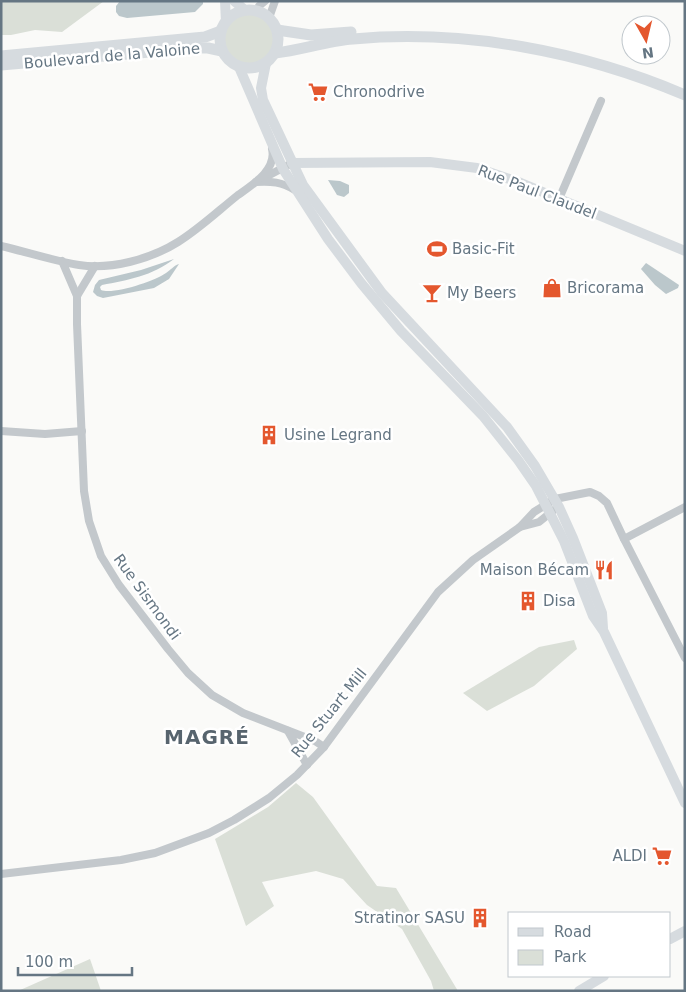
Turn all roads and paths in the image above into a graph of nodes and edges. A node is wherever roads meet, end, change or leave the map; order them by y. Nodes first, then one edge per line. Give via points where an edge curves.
1 (225, 1) edge
2 (234, 1) edge
3 (265, 1) edge
4 (275, 1) edge
5 (245, 10) junction
6 (257, 11) junction
7 (269, 18) junction
8 (223, 26) junction
9 (277, 30) junction
10 (222, 51) junction
11 (275, 53) junction
12 (1, 56) edge
13 (266, 63) junction
14 (1, 65) edge
15 (239, 67) junction
16 (685, 87) edge
17 (685, 95) edge
18 (601, 101) dead end
19 (268, 136) junction
20 (292, 163) junction
21 (282, 167) junction
22 (266, 171) junction
23 (256, 182) junction
24 (297, 191) junction
25 (559, 199) junction
26 (1, 246) edge
27 (685, 251) edge
28 (62, 261) junction
29 (95, 266) junction
30 (77, 296) junction
31 (1, 431) edge
32 (82, 431) junction
33 (555, 504) junction
34 (685, 507) edge
35 (624, 539) junction
36 (685, 658) edge
37 (288, 731) junction
38 (324, 747) junction
39 (307, 765) junction
40 (685, 803) edge
41 (1, 874) edge
42 (685, 931) edge
43 (671, 938) edge
44 (602, 977) edge
45 (579, 991) edge

1 - 8 main road
2 - 5 main road
3 - 6 street
4 - 7 street
5 - 6 main road
5 - 8 main road via 236,13
6 - 7 main road
7 - 9 main road
8 - 10 main road
8 - 12 main road, Boulevard de la Valoine via 206,37
9 - 11 main road
9 - 16 main road via 311,35 401,29 506,37 598,56
10 - 14 main road, Boulevard de la Valoine via 196,48
10 - 15 main road
11 - 13 main road
11 - 17 main road via 353,39 402,37 484,42 593,62
13 - 15 main road via 254,68
13 - 20 main road via 261,88 263,100
15 - 19 main road
18 - 25 street
19 - 21 main road
19 - 22 street via 273,155
20 - 21 street
20 - 25 main road, Rue Paul Claudel via 430,162 463,165 489,171
20 - 33 main road via 303,185 382,293 507,427 535,466
21 - 22 street
21 - 23 street
21 - 24 main road
22 - 23 street
23 - 24 street via 275,181
23 - 29 street via 178,242 148,257
24 - 33 main road via 361,283 401,331 483,416
25 - 27 main road, Rue Paul Claudel
26 - 28 street
28 - 29 street
28 - 30 street, Rue Sismondi
29 - 30 street
30 - 32 street, Rue Sismondi
31 - 32 street via 45,434
32 - 37 street, Rue Sismondi via 84,491 89,521 100,556 119,585 171,653 212,695 244,713
33 - 35 street, Rue Stuart Mill via 576,494 590,492 599,496 606,503
33 - 38 street, Rue Stuart Mill via 537,523 520,527 473,560 438,592
33 - 40 main road via 574,540 602,613 604,632
34 - 35 street
35 - 36 street, Rue Stuart Mill
37 - 38 street, Rue Sismondi
37 - 39 street
38 - 39 street, Rue Stuart Mill
39 - 41 street, Rue Stuart Mill via 268,798 200,837 155,853 121,860
42 - 43 main road
44 - 45 main road

